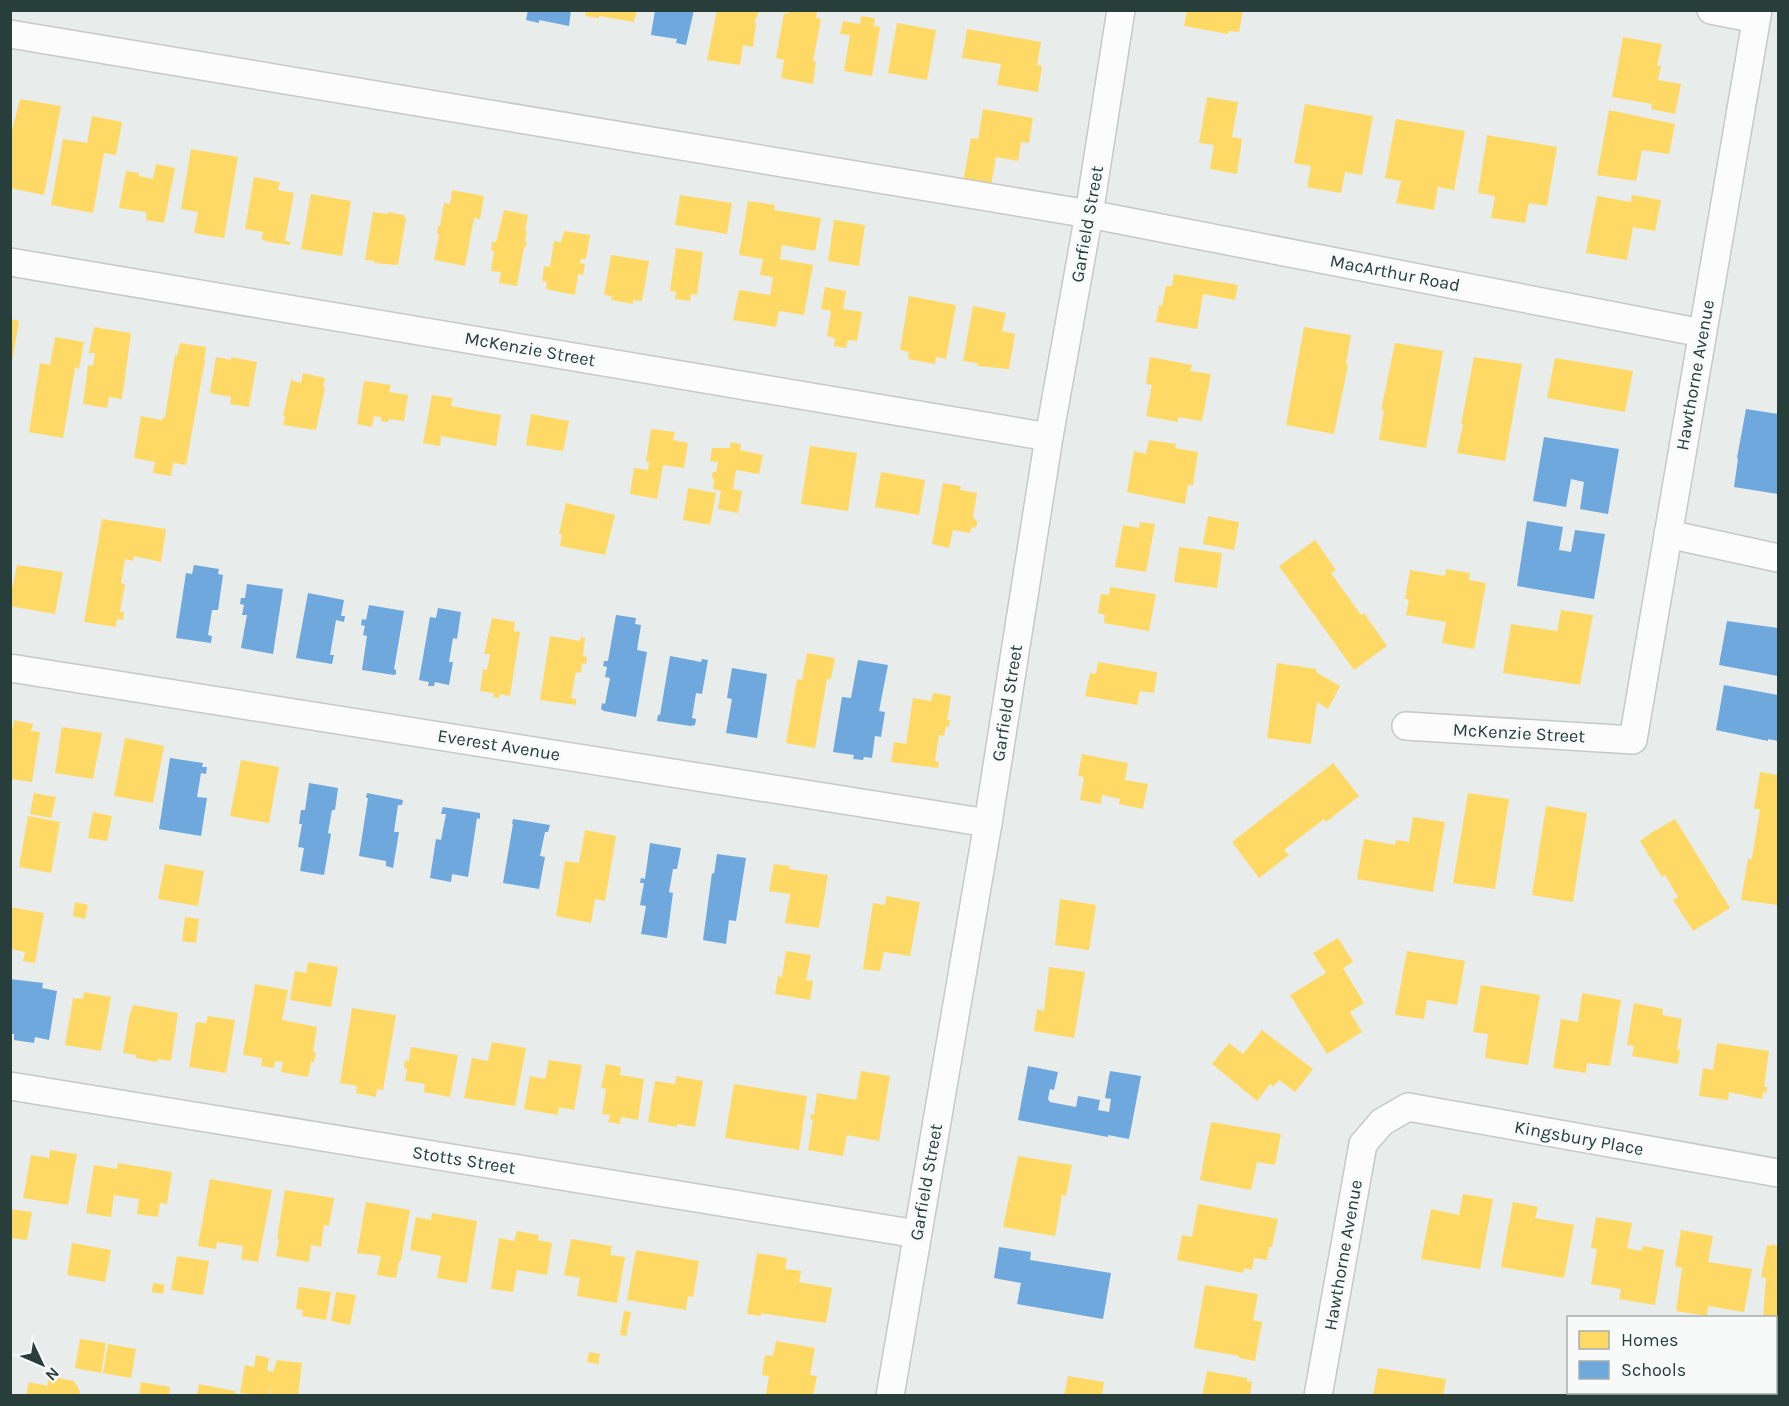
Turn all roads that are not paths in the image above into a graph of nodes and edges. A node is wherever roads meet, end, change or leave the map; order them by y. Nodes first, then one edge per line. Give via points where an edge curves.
1 (1121, 10) edge
2 (1711, 10) edge
3 (1757, 15) edge
4 (10, 34) edge
5 (1089, 214) junction
6 (10, 262) edge
7 (1702, 333) junction
8 (1049, 436) junction
9 (1668, 534) junction
10 (1779, 558) edge
11 (10, 668) edge
12 (1406, 726) dead end
13 (1633, 740) joint
14 (988, 823) junction
15 (10, 1086) edge
16 (1382, 1122) joint
17 (1779, 1173) edge
18 (917, 1234) junction
19 (890, 1395) edge
20 (1318, 1395) edge

1 - 5 street, Garfield Street
2 - 3 street
3 - 7 street, Hawthorne Avenue
4 - 5 street, MacArthur Road
5 - 7 street, MacArthur Road
5 - 8 street, Garfield Street
6 - 8 street, McKenzie Street
7 - 9 street, Hawthorne Avenue
8 - 14 street, Garfield Street
9 - 10 street
9 - 13 street, Hawthorne Avenue
11 - 14 street, Everest Avenue
12 - 13 street, McKenzie Street
14 - 18 street, Garfield Street
15 - 18 street, Stotts Street
16 - 17 street, Kingsbury Place via 1408,1107
16 - 20 street, Hawthorne Avenue via 1363,1144
18 - 19 street, Garfield Street

